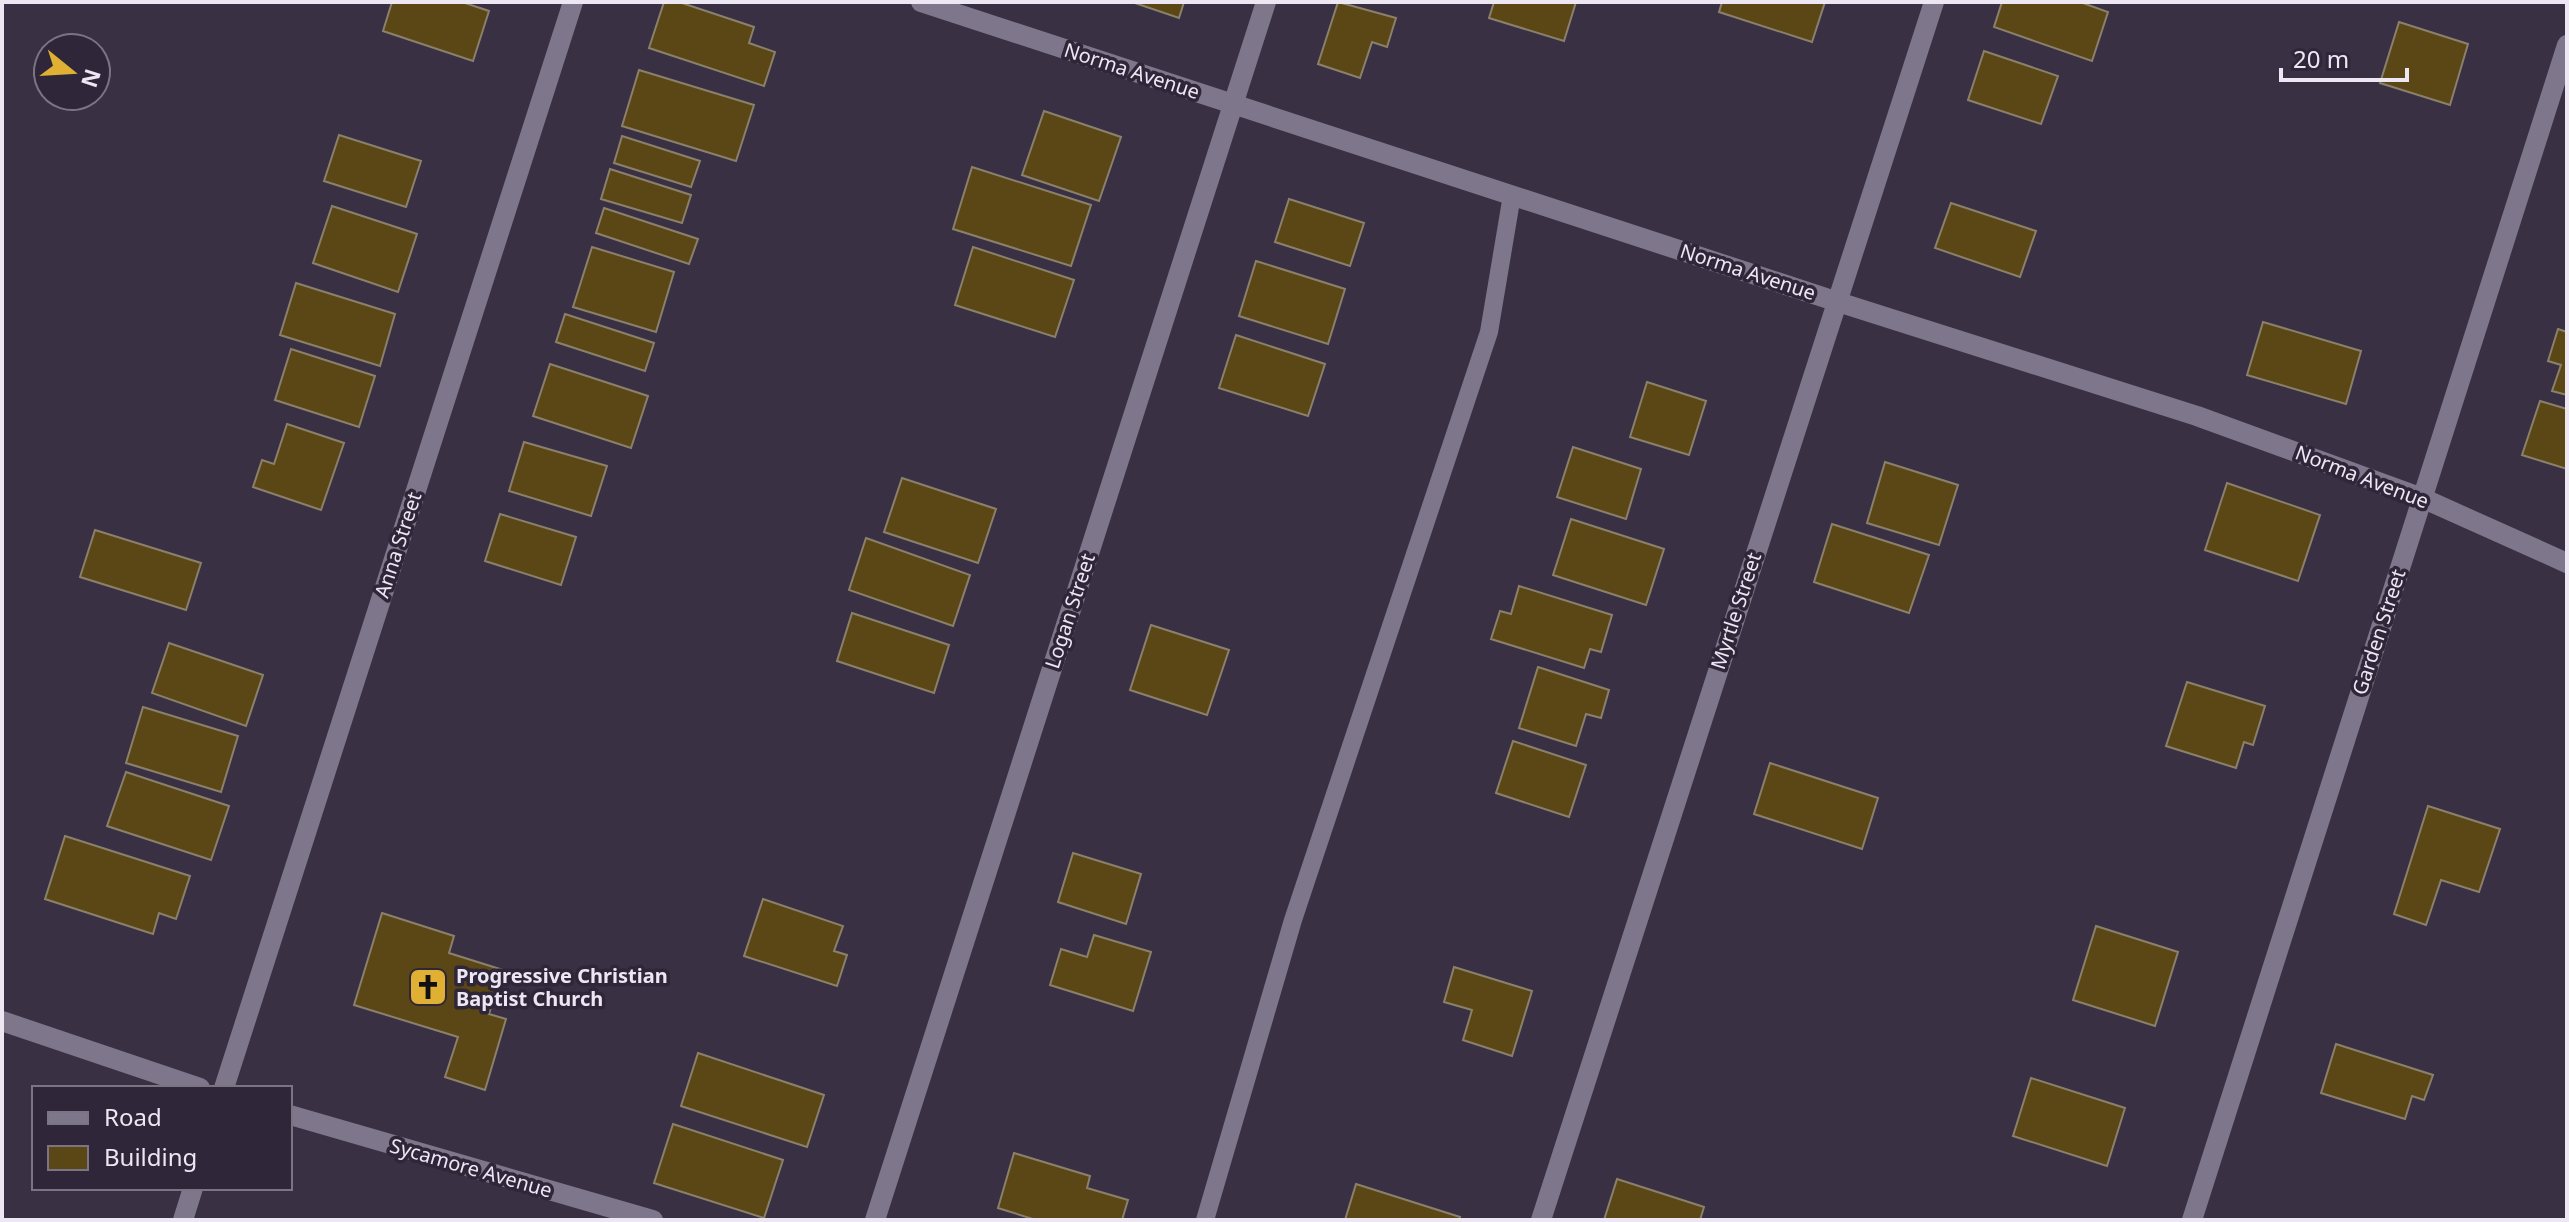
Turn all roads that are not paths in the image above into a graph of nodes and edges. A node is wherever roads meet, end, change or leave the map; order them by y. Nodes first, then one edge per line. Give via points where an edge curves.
1 (573, 2) edge
2 (921, 2) edge
3 (1266, 2) edge
4 (1934, 2) edge
5 (2567, 45) edge
6 (1233, 104) junction
7 (1512, 195) junction
8 (1838, 302) junction
9 (2422, 498) junction
10 (2567, 563) edge
11 (2, 1021) edge
12 (194, 1086) edge
13 (225, 1086) edge
14 (292, 1116) edge
15 (192, 1190) edge
16 (183, 1220) edge
17 (653, 1220) edge
18 (875, 1220) edge
19 (1205, 1220) edge
20 (1541, 1220) edge
21 (2192, 1220) edge

1 - 13 street, Anna Street
2 - 6 street, Norma Avenue
3 - 6 street, Logan Street
4 - 8 street, Myrtle Street
5 - 9 street, Garden Street
6 - 7 street, Norma Avenue
6 - 18 street, Logan Street
7 - 8 street, Norma Avenue
7 - 19 lane via 1489,332 1293,920
8 - 9 street, Norma Avenue via 2197,416
8 - 20 street, Myrtle Street
9 - 10 street, Norma Avenue
9 - 21 street, Garden Street
11 - 12 street
14 - 17 street, Sycamore Avenue
15 - 16 street

